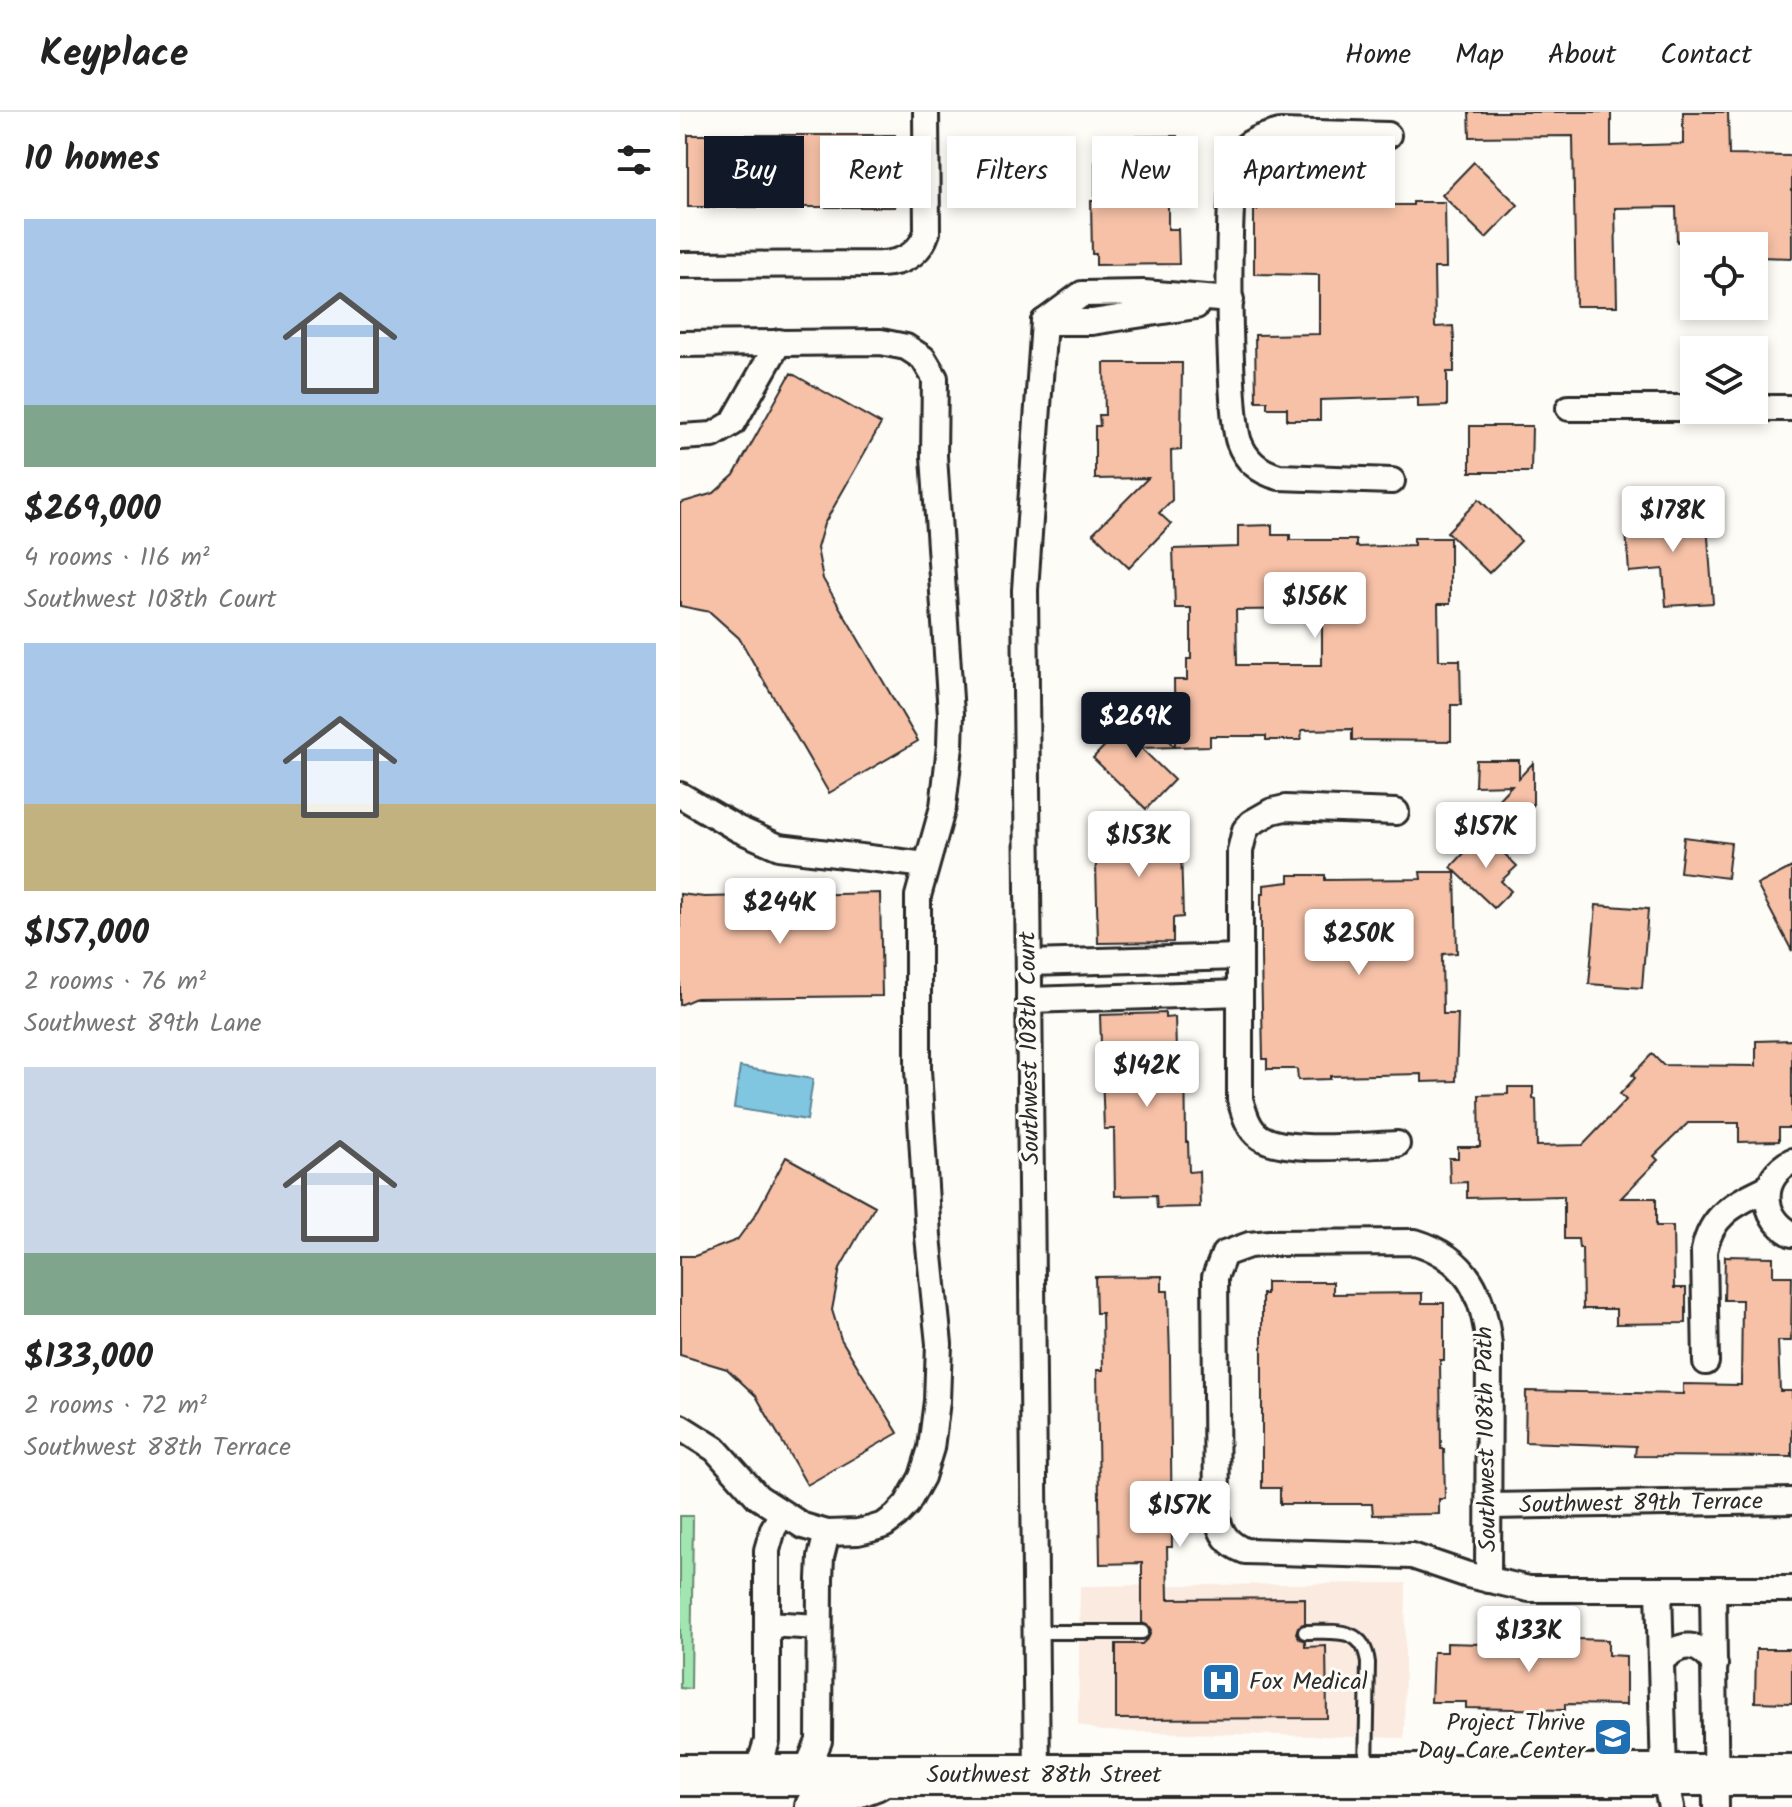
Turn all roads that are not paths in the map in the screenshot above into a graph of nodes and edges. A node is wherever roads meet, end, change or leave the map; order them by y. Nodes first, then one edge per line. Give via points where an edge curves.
1 (926, 112) edge
2 (1388, 135) dead end
3 (680, 265) edge
4 (1231, 300) junction
5 (779, 342) junction
6 (680, 344) edge
7 (1569, 408) dead end
8 (1680, 408) edge
9 (1768, 408) edge
10 (1792, 408) edge
11 (680, 437) edge
12 (1392, 481) dead end
13 (680, 795) edge
14 (1396, 812) dead end
15 (926, 865) junction
16 (1240, 957) junction
17 (1029, 963) junction
18 (1111, 963) junction
19 (1240, 993) junction
20 (1111, 997) junction
21 (1029, 1000) junction
22 (1397, 1144) dead end
23 (1792, 1161) edge
24 (1767, 1188) junction
25 (1792, 1234) edge
26 (1706, 1362) dead end
27 (680, 1427) edge
28 (1792, 1501) edge
29 (1489, 1506) junction
30 (782, 1514) junction
31 (827, 1533) junction
32 (1488, 1580) junction
33 (1659, 1589) junction
34 (1713, 1589) junction
35 (1792, 1589) edge
36 (767, 1624) junction
37 (819, 1627) junction
38 (1038, 1632) junction
39 (1142, 1632) dead end
40 (1305, 1632) dead end
41 (1661, 1661) junction
42 (1715, 1665) junction
43 (680, 1775) edge
44 (1792, 1775) edge
45 (1037, 1776) junction
46 (1366, 1777) junction
47 (810, 1790) edge
48 (754, 1791) edge
49 (1667, 1791) edge
50 (1716, 1791) edge

1 - 3 street via 927,232 912,255 881,264
2 - 4 street via 1288,132 1247,145 1238,156 1231,205
4 - 12 street via 1232,406 1239,443 1252,463 1279,477
4 - 17 street, Southwest 108th Court via 1092,322 1044,322 1025,590
5 - 6 street
5 - 11 street via 733,423 713,435
5 - 15 street via 893,344 923,358 935,378 934,456 951,730 943,807
7 - 8 street
9 - 10 street
13 - 15 street via 779,847
14 - 16 street via 1285,808 1251,823 1242,840 1238,876
15 - 31 street via 918,896 918,1070 939,1344 931,1448 922,1477 896,1516 871,1529
16 - 18 street
16 - 19 street
17 - 18 street
17 - 21 street, Southwest 108th Court
18 - 20 street
19 - 20 street
19 - 22 street via 1240,1099 1249,1125 1261,1138 1290,1147
20 - 21 street
21 - 38 street, Southwest 108th Court
23 - 24 street via 1773,1175
24 - 25 street via 1770,1215
24 - 26 street via 1722,1213 1706,1236
27 - 30 street via 715,1449 758,1497
28 - 29 street, Southwest 89th Terrace
29 - 32 street, Southwest 108th Path
29 - 32 street, Southwest 108th Path via 1486,1317 1469,1277 1452,1261 1415,1242 1270,1243 1224,1254 1215,1277 1215,1327 1217,1515 1227,1541 1245,1551 1412,1556
30 - 31 street
30 - 36 street via 767,1550
31 - 37 street
32 - 33 street via 1529,1589
33 - 34 street
33 - 41 street
34 - 35 street
34 - 42 street
36 - 37 street
36 - 48 street via 767,1741
37 - 47 street via 819,1741
38 - 39 lane
38 - 45 street, Southwest 108th Court
40 - 46 lane via 1340,1632 1361,1641 1365,1649
41 - 42 street via 1680,1647 1695,1647
41 - 49 street
42 - 50 street
43 - 48 main road
44 - 50 main road, Southwest 88th Street
45 - 46 main road, Southwest 88th Street
45 - 47 main road, Southwest 88th Street via 890,1775 832,1796
46 - 49 main road, Southwest 88th Street
47 - 48 main road
49 - 50 main road, Southwest 88th Street

